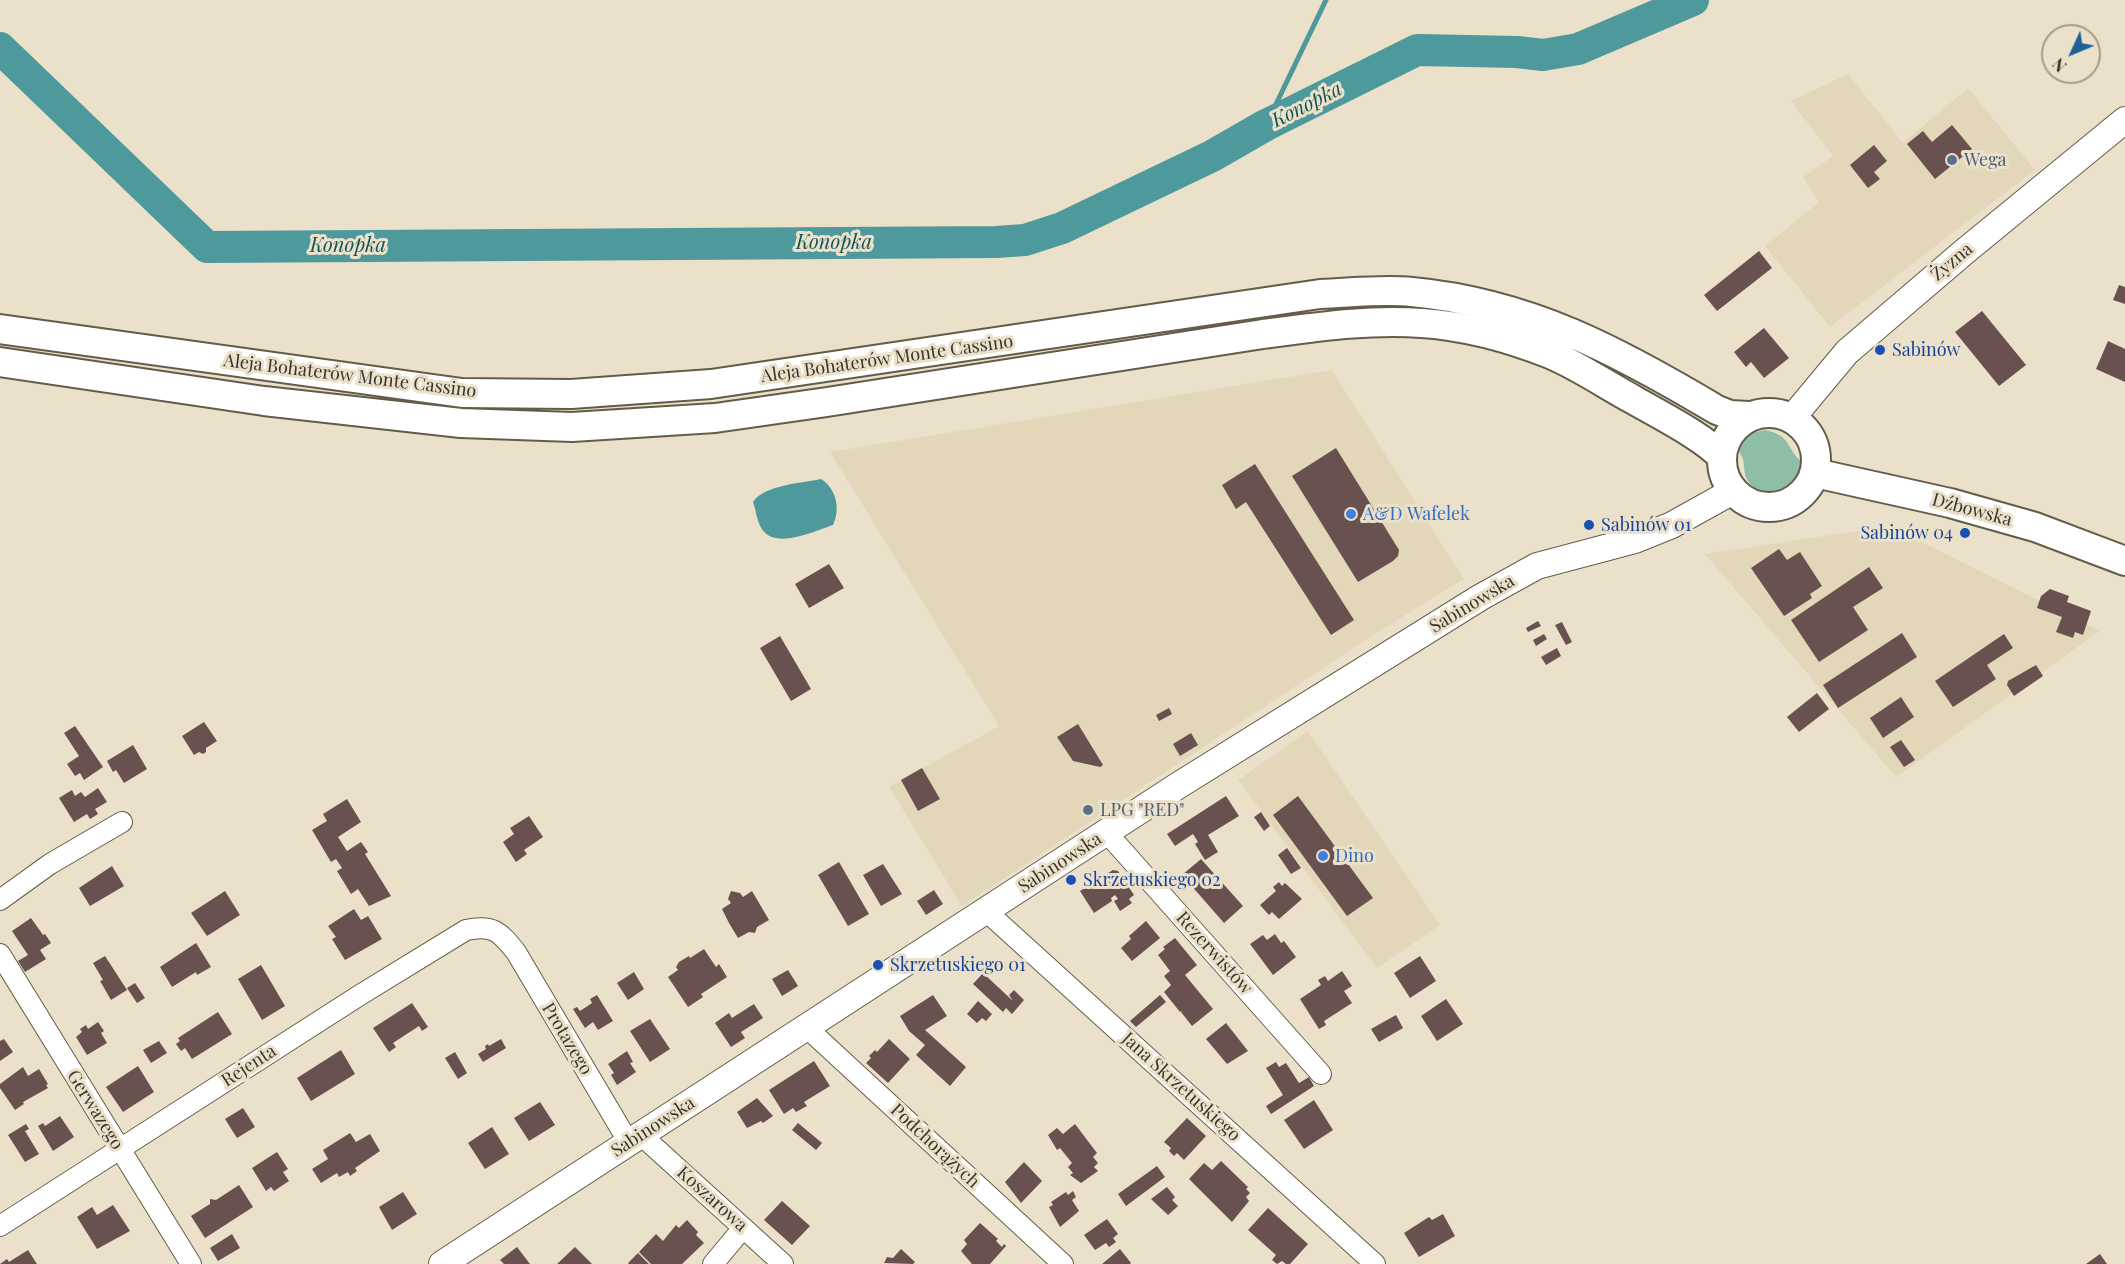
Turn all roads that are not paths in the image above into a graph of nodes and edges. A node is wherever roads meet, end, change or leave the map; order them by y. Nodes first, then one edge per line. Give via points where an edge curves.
1 (2125, 120) edge
2 (0, 329) edge
3 (0, 362) edge
4 (1749, 416) junction
5 (1792, 418) junction
6 (1722, 457) junction
7 (1815, 473) junction
8 (1733, 491) junction
9 (2125, 561) edge
10 (122, 822) dead end
11 (1107, 833) junction
12 (0, 900) edge
13 (986, 911) junction
14 (503, 935) joint
15 (0, 954) edge
16 (807, 1028) junction
17 (1321, 1074) dead end
18 (635, 1139) junction
19 (119, 1149) junction
20 (0, 1226) edge
21 (743, 1228) junction
22 (191, 1264) edge
23 (442, 1264) edge
24 (713, 1264) edge
25 (783, 1264) edge
26 (1063, 1264) edge
27 (1375, 1264) edge

1 - 5 street, Żyzna via 1846,352
2 - 4 main road, Aleja Bohaterów Monte Cassino via 462,393 571,394 711,384 1320,294 1409,291 1468,299 1563,328 1717,410
3 - 6 main road, Aleja Bohaterów Monte Cassino via 264,400 461,423 572,427 726,417 1325,326 1422,323 1463,328 1552,354 1663,417
4 - 5 main road via 1764,412
4 - 6 main road via 1730,433
5 - 7 main road via 1805,428 1813,442 1817,457
6 - 8 main road via 1722,469
7 - 8 main road via 1799,497 1779,506 1757,506
7 - 9 main road, Dźbowska via 1950,503 2035,527
8 - 11 street, Sabinowska via 1672,525 1635,540 1537,566 1481,597
10 - 12 street via 50,864
11 - 13 street, Sabinowska
11 - 17 street, Rezerwistów
13 - 16 street, Sabinowska
13 - 27 street, Jana Skrzetuskiego
14 - 18 street, Protazego
14 - 19 street, Rejenta via 490,928 466,930
15 - 19 street, Gerwazego
16 - 18 street, Sabinowska
16 - 26 street, Podchorążych
18 - 21 street, Koszarowa
18 - 23 street, Sabinowska
19 - 20 street, Rejenta
19 - 22 street, Gerwazego
21 - 24 street
21 - 25 street, Koszarowa

